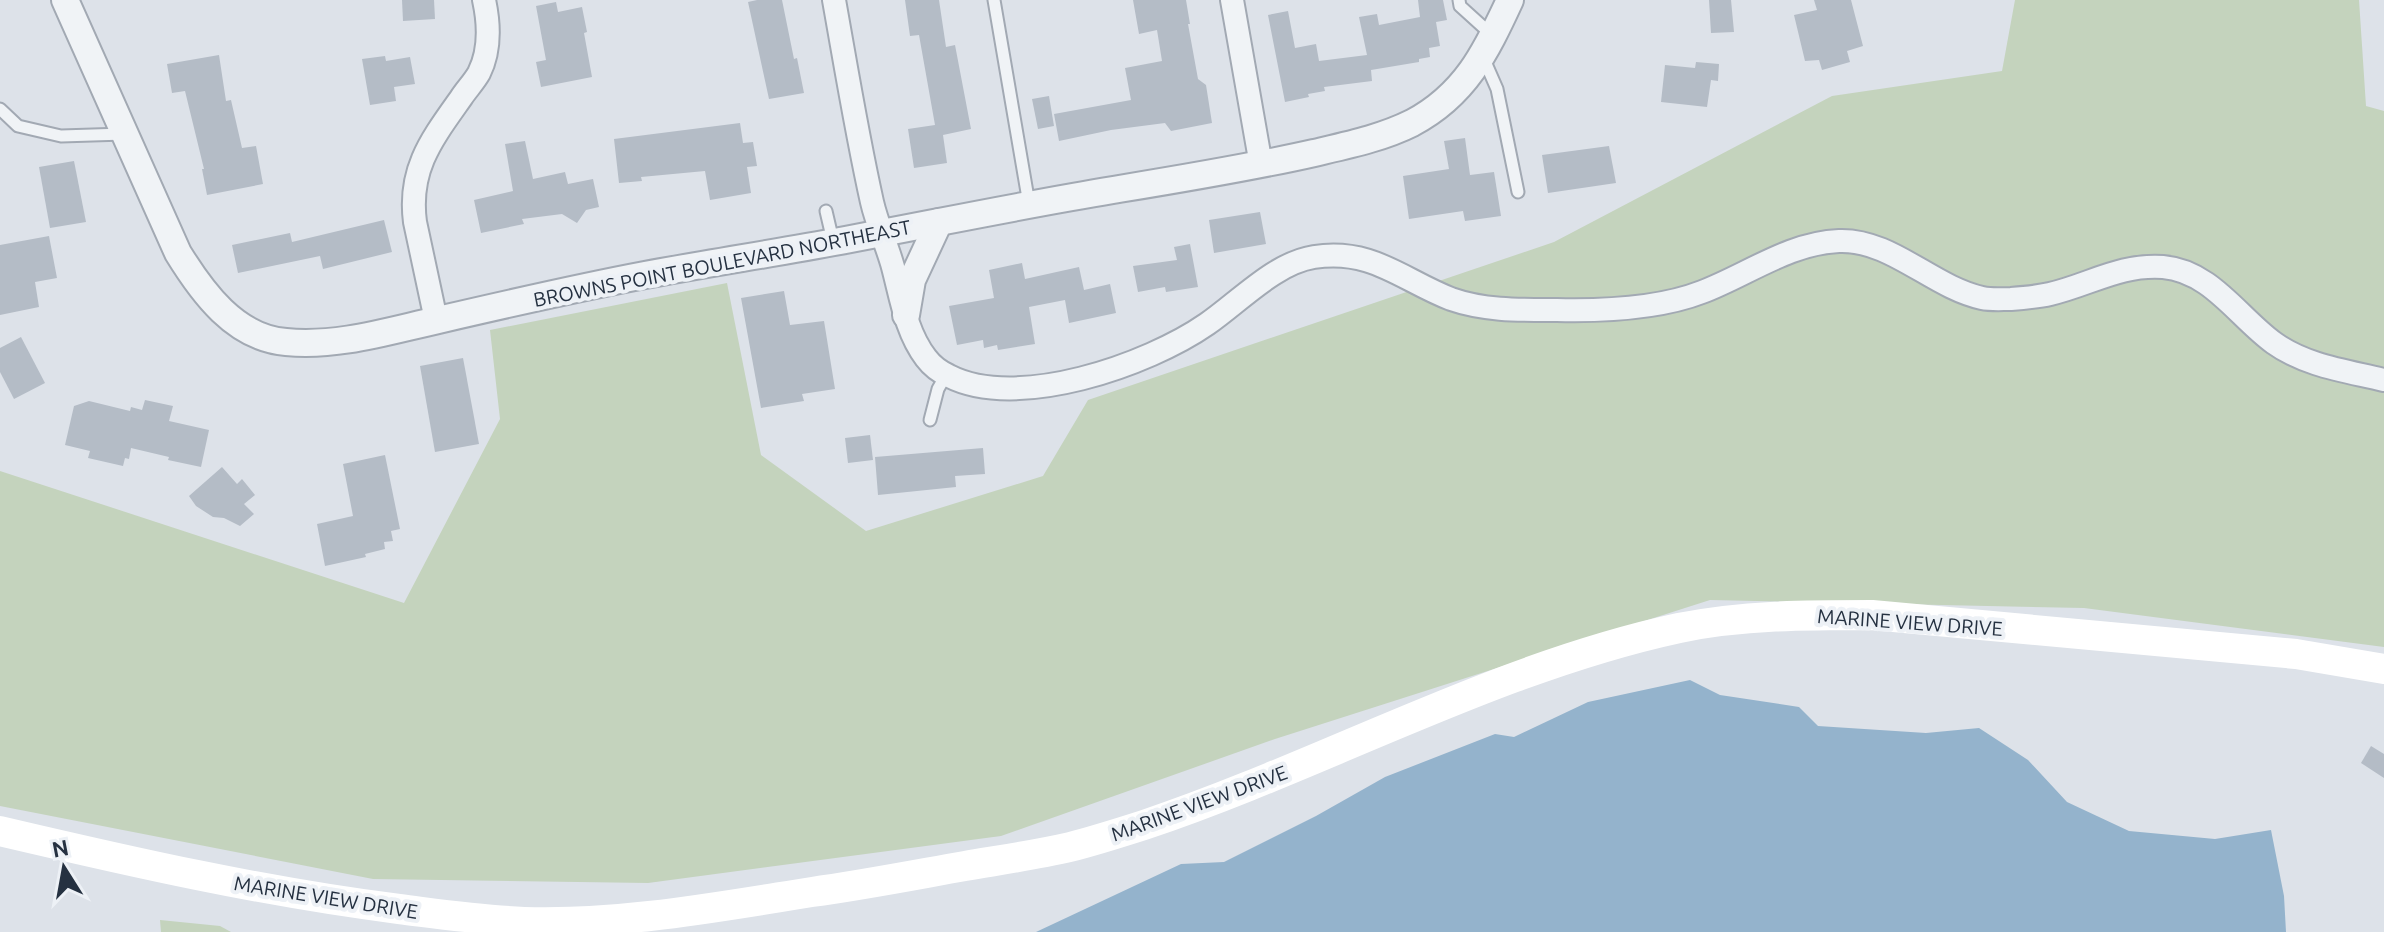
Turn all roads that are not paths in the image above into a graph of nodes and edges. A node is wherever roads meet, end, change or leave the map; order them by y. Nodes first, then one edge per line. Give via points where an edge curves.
1 (484, 0) edge
2 (834, 0) edge
3 (994, 0) edge
4 (1232, 0) edge
5 (1459, 0) edge
6 (1510, 0) edge
7 (67, 1) edge
8 (1488, 46) junction
9 (0, 109) edge
10 (125, 134) junction
11 (1261, 165) junction
12 (1518, 192) dead end
13 (1029, 204) junction
14 (826, 211) dead end
15 (939, 222) junction
16 (882, 233) junction
17 (834, 242) junction
18 (906, 315) junction
19 (436, 320) junction
20 (946, 375) junction
21 (2384, 380) edge
22 (930, 420) dead end
23 (2384, 669) edge
24 (0, 831) edge

1 - 19 street via 487,42 479,72 427,149 415,180 415,222
2 - 16 street
3 - 13 lane
4 - 11 street
5 - 8 lane
6 - 8 street, BROWNS POINT BOULEVARD NORTHEAST
7 - 10 street, BROWNS POINT BOULEVARD NORTHEAST
8 - 11 street, BROWNS POINT BOULEVARD NORTHEAST via 1456,92 1413,122 1355,144
8 - 12 lane
9 - 10 lane via 18,126 61,136
10 - 19 street, BROWNS POINT BOULEVARD NORTHEAST via 178,253 199,287 236,322 270,339 321,342
11 - 13 street, BROWNS POINT BOULEVARD NORTHEAST
13 - 15 street, BROWNS POINT BOULEVARD NORTHEAST
14 - 17 lane
15 - 16 street, BROWNS POINT BOULEVARD NORTHEAST
15 - 18 street via 912,280
16 - 17 street, BROWNS POINT BOULEVARD NORTHEAST
16 - 18 street
17 - 19 street, BROWNS POINT BOULEVARD NORTHEAST via 603,283
18 - 20 street via 925,357
20 - 21 street via 979,387 1027,388 1132,363 1169,348 1286,267 1310,257 1366,260 1480,307 1564,310 1645,305 1699,293 1813,244 1843,240 1878,248 1955,291 1988,300 2050,294 2115,271 2167,267 2218,291 2274,344 2313,364
20 - 22 lane
23 - 24 main road, MARINE VIEW DRIVE via 2296,654 1872,615 1743,619 1684,627 1562,661 1305,764 1071,847 677,913 561,922 471,918 318,899

